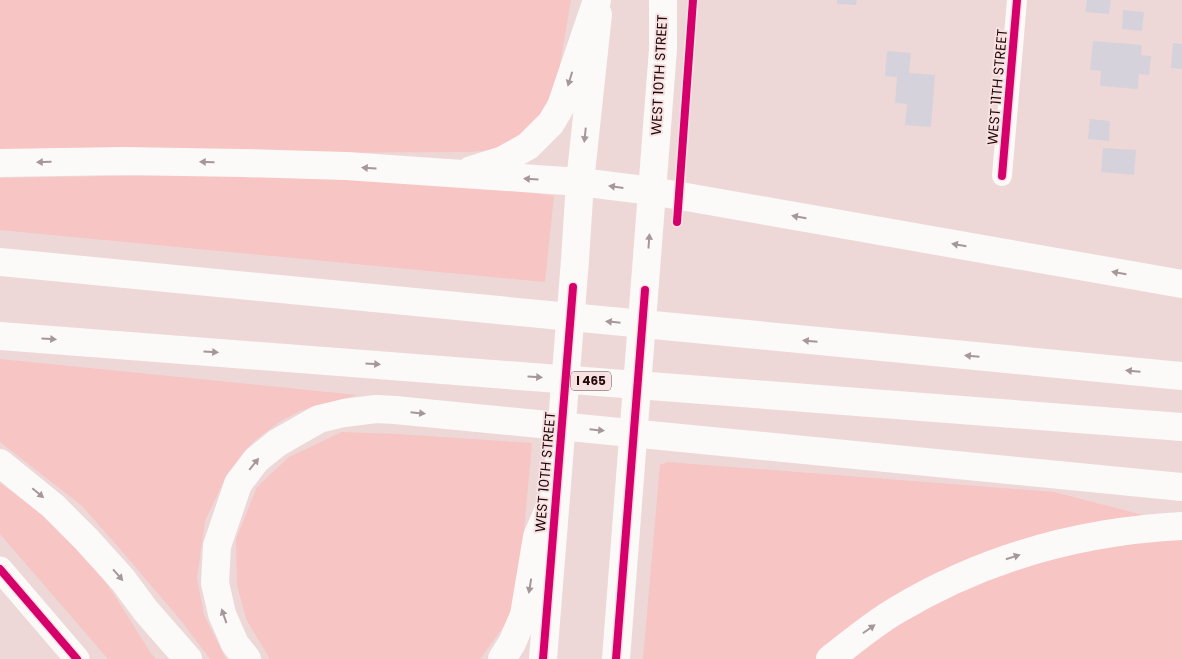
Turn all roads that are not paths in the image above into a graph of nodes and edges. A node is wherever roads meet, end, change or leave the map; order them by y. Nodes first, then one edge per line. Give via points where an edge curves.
1 (598, 0) edge
2 (663, 0) edge
3 (1016, 0) edge
4 (0, 163) edge
5 (458, 174) junction
6 (1002, 176) dead end
7 (580, 182) junction
8 (652, 192) junction
9 (0, 262) edge
10 (1182, 284) edge
11 (0, 336) edge
12 (1182, 376) edge
13 (1182, 427) edge
14 (0, 463) edge
15 (1182, 487) edge
16 (556, 492) junction
17 (1182, 526) edge
18 (0, 570) edge
19 (77, 659) edge
20 (188, 659) edge
21 (247, 659) edge
22 (502, 659) edge
23 (542, 659) edge
24 (616, 659) edge
25 (830, 659) edge

1 -> 5 main road via 561,106 551,123 528,146 514,154
1 -> 7 main road, WEST 10TH STREET
2 - 8 main road, WEST 10TH STREET via 663,49
3 - 6 street, WEST 11TH STREET
5 -> 4 main road via 243,162
7 -> 5 main road
8 -> 7 main road
7 - 16 main road, WEST 10TH STREET
10 -> 8 main road
24 -> 8 main road, WEST 10TH STREET
12 -> 9 main road
11 -> 13 main road, I 465
14 -> 20 main road via 53,506 86,539
21 -> 15 main road via 235,644 222,614 216,583 217,546 238,484 256,460 277,443 319,419 344,413 395,410
16 -> 22 main road via 537,537 524,615 516,637
16 - 23 main road, WEST 10TH STREET
25 -> 17 main road via 896,610 972,572 1054,544 1106,533
18 - 19 street

